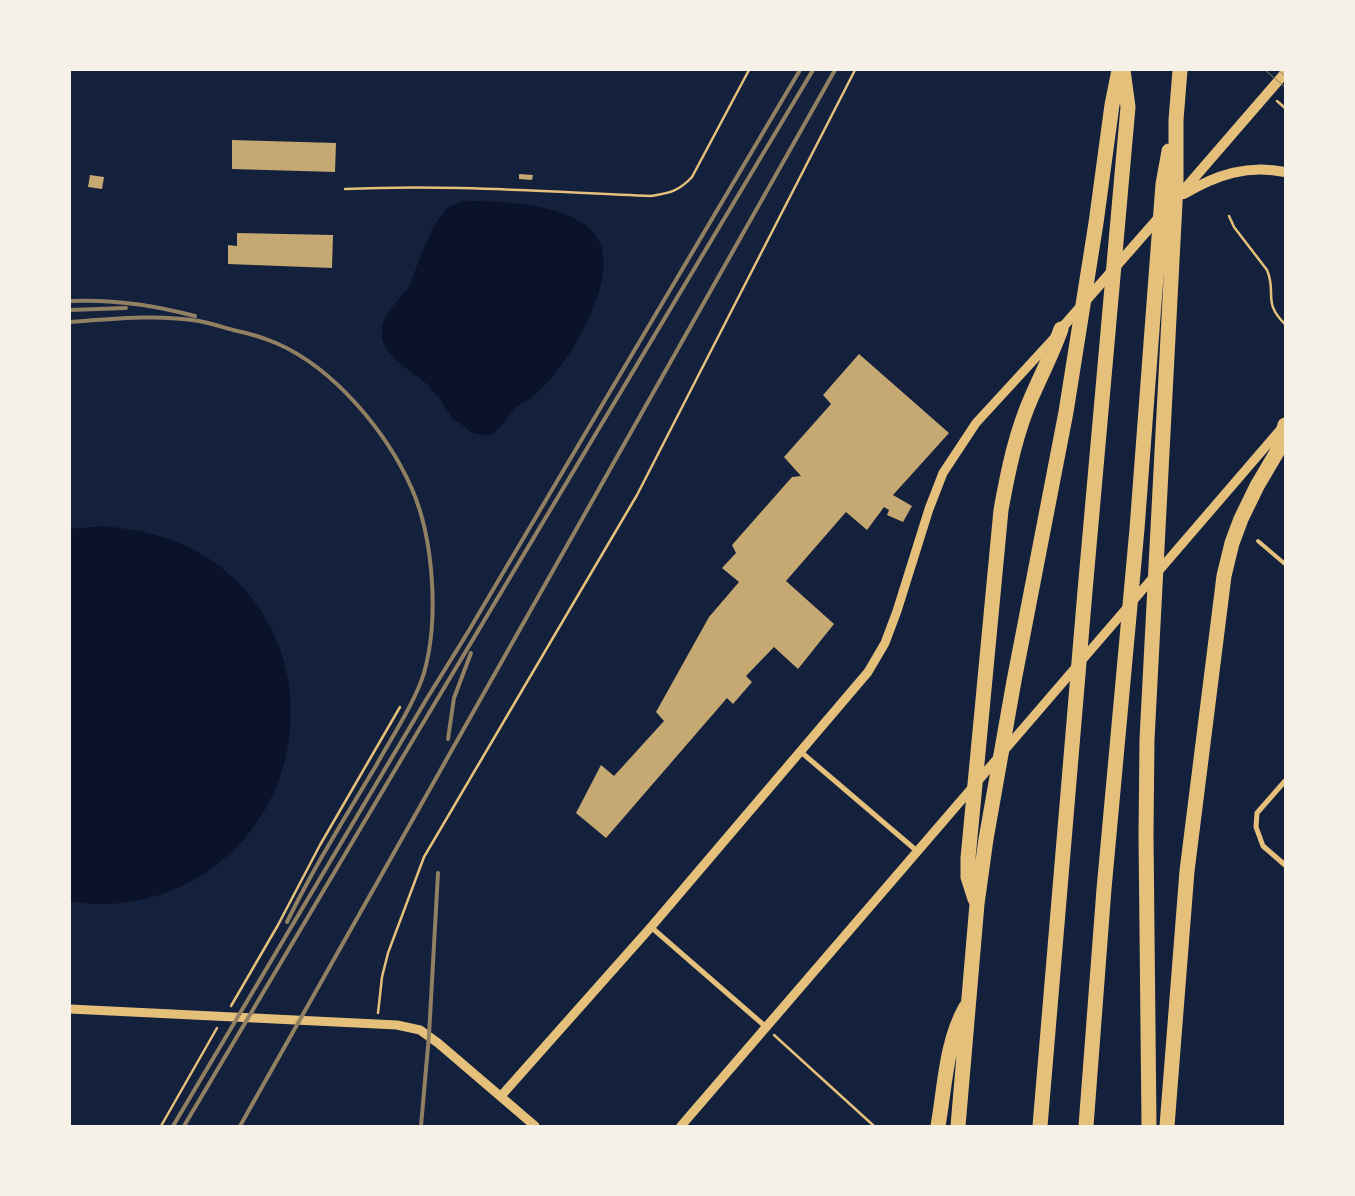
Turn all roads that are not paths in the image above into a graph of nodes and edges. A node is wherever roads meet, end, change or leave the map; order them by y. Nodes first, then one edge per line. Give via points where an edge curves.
1 (1119, 70) edge
2 (1123, 70) edge
3 (1180, 70) edge
4 (1285, 74) edge
5 (1176, 120) junction
6 (1285, 172) edge
7 (1175, 200) junction
8 (1061, 329) junction
9 (1285, 425) edge
10 (1258, 541) dead end
11 (1285, 564) edge
12 (801, 752) junction
13 (1285, 781) edge
14 (917, 851) junction
15 (1285, 865) edge
16 (977, 904) junction
17 (651, 927) junction
18 (970, 1000) junction
19 (70, 1009) edge
20 (766, 1027) junction
21 (501, 1096) junction
22 (535, 1126) edge
23 (681, 1126) edge
24 (938, 1126) edge
25 (958, 1126) edge
26 (1040, 1126) edge
27 (1086, 1126) edge
28 (1149, 1126) edge
29 (1167, 1126) edge

1 - 16 highway via 1066,412 1014,681
2 - 26 highway via 1128,106
3 - 5 highway
4 - 7 main road
5 - 27 highway via 1163,184
5 - 28 highway via 1176,184 1147,739
6 - 7 main road via 1247,169 1222,175
7 - 8 main road
8 - 12 street via 976,423 957,450 943,473 929,509 886,643 868,672
8 - 16 highway via 1032,396 1009,464 1001,510 968,858 968,877
9 - 14 street
9 - 29 highway via 1277,452 1241,519 1224,576 1187,871
10 - 11 lane
12 - 14 street
12 - 17 street
13 - 15 street via 1257,812 1256,827 1263,846
14 - 20 street
16 - 18 highway
17 - 20 street
17 - 21 street
18 - 24 highway via 958,1020 952,1040
18 - 25 highway
19 - 21 street via 408,1027 429,1036
20 - 23 street
21 - 22 street

